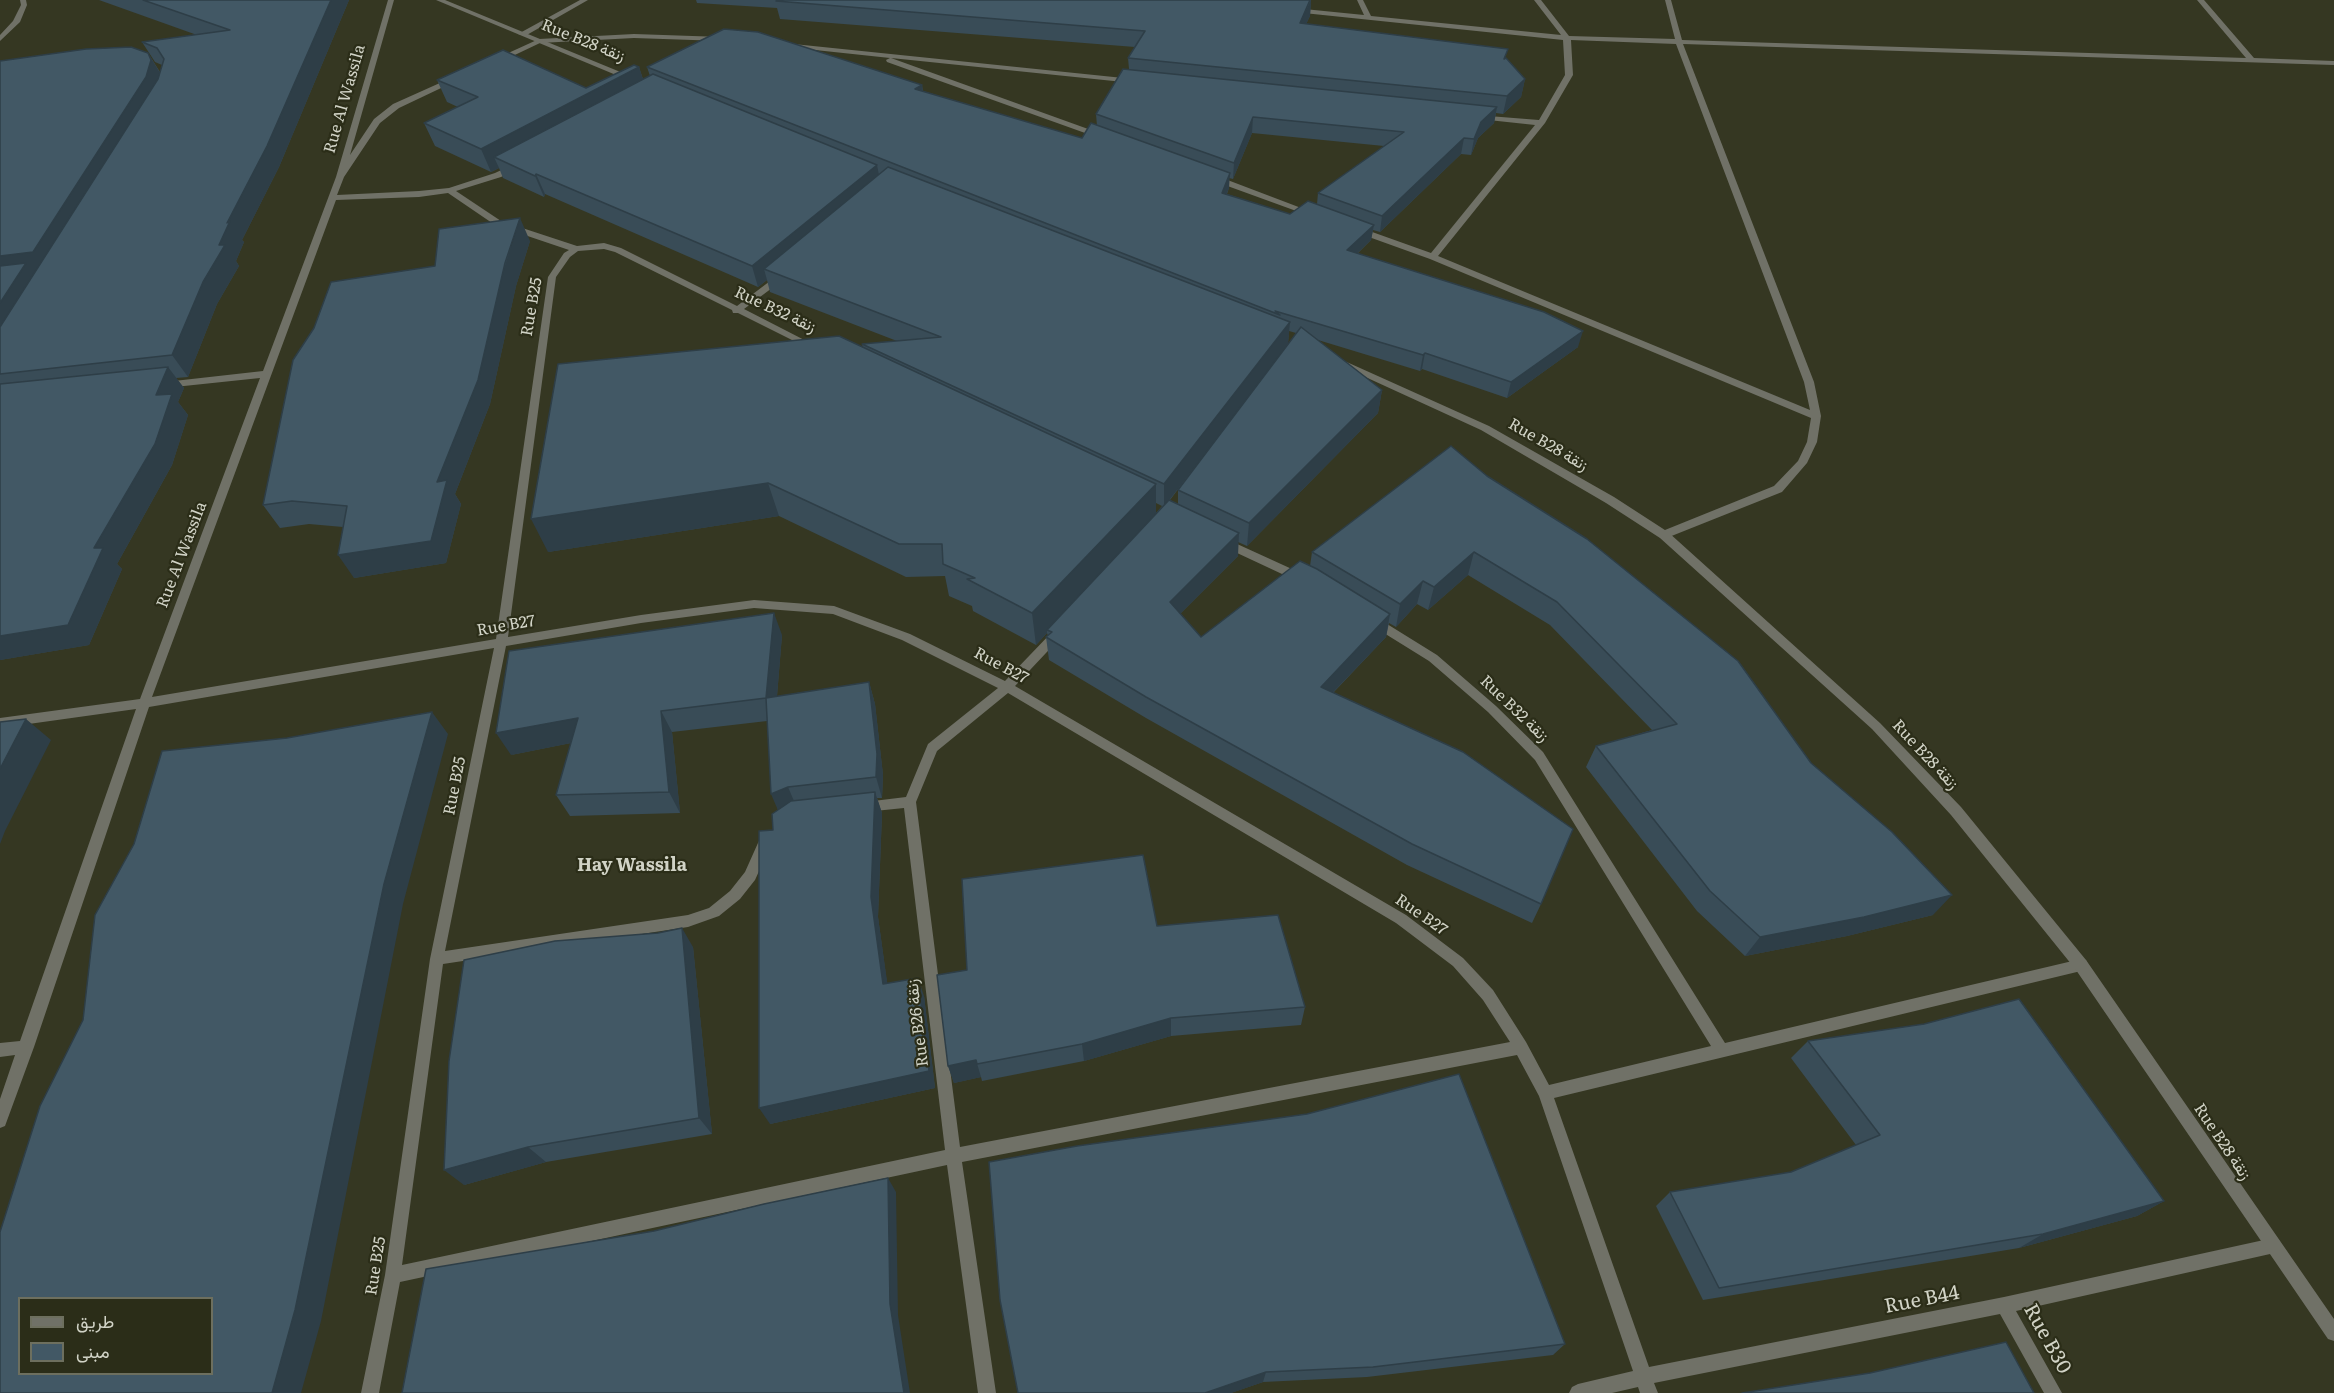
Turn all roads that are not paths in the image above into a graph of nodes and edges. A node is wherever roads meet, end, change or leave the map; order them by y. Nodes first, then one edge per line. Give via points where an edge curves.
1 (23, 0) edge
2 (391, 0) edge
3 (439, 0) edge
4 (585, 0) edge
5 (1360, 0) edge
6 (1537, 0) edge
7 (1668, 0) edge
8 (2200, 0) edge
9 (1286, 9) edge
10 (1369, 18) junction
11 (522, 34) junction
12 (1566, 38) junction
13 (0, 39) edge
14 (736, 40) edge
15 (539, 41) junction
16 (1679, 42) junction
17 (782, 45) edge
18 (872, 54) junction
19 (2252, 60) junction
20 (2334, 63) edge
21 (486, 65) edge
22 (465, 75) edge
23 (1137, 82) edge
24 (647, 85) edge
25 (1472, 116) edge
26 (1541, 123) junction
27 (1108, 139) edge
28 (524, 162) edge
29 (1209, 176) edge
30 (340, 177) junction
31 (450, 190) junction
32 (332, 198) junction
33 (1321, 216) edge
34 (1344, 225) edge
35 (576, 249) junction
36 (1433, 257) junction
37 (789, 271) edge
38 (736, 311) junction
39 (822, 351) edge
40 (1328, 357) edge
41 (267, 374) junction
42 (151, 386) edge
43 (1816, 416) junction
44 (1211, 535) edge
45 (1664, 535) junction
46 (1308, 582) edge
47 (1365, 616) edge
48 (1064, 626) edge
49 (501, 644) junction
50 (1007, 687) junction
51 (144, 703) junction
52 (0, 723) edge
53 (910, 801) junction
54 (853, 808) edge
55 (778, 827) edge
56 (437, 959) junction
57 (2081, 964) junction
58 (27, 1047) junction
59 (1521, 1047) junction
60 (1721, 1049) junction
61 (0, 1050) edge
62 (1545, 1093) junction
63 (0, 1121) edge
64 (952, 1156) junction
65 (2273, 1246) junction
66 (393, 1275) junction
67 (2004, 1305) junction
68 (2334, 1333) edge
69 (1646, 1385) edge
70 (370, 1393) edge
71 (987, 1393) edge
72 (1578, 1393) edge
73 (2053, 1393) edge

1 - 13 street via 16,22
2 - 30 street, Rue Al Wassila
3 - 11 street, Rue B28 زنقة
4 - 11 street
5 - 10 street
6 - 12 street
7 - 16 street
8 - 19 street
9 - 10 street
10 - 12 street
11 - 15 street, Rue B28 زنقة
12 - 16 street
12 - 26 street via 1569,75
14 - 15 street via 634,36
15 - 21 street
15 - 24 street, Rue B28 زنقة
16 - 19 street
16 - 43 street via 1809,382
17 - 18 street
18 - 23 street
18 - 27 street
19 - 20 street
22 - 30 street via 396,106 377,121
25 - 26 street
26 - 36 street
28 - 31 street
29 - 33 street
30 - 32 street, Rue Al Wassila
31 - 32 street
31 - 35 street via 498,223
32 - 41 street, Rue Al Wassila
34 - 36 street
35 - 38 street, Rue B32 زنقة via 604,246
35 - 49 street, Rue B25 via 552,277
36 - 43 street
37 - 38 street
38 - 39 street, Rue B32 زنقة
40 - 45 street, Rue B28 زنقة via 1485,428
41 - 42 street
41 - 51 street, Rue Al Wassila
43 - 45 street via 1812,442 1802,463 1778,489
44 - 46 street
45 - 57 street, Rue B28 زنقة via 1876,726 1956,811
47 - 60 street, Rue B32 زنقة via 1433,658 1539,756
48 - 50 street
49 - 50 street, Rue B27 via 641,619 754,604 777,605 834,610 906,637
49 - 51 street, Rue B27
49 - 56 street, Rue B25
50 - 53 street, Rue B26 زنقة via 932,748
50 - 59 street, Rue B27 via 1401,919 1458,963 1488,995
51 - 52 street, Rue B27
51 - 58 street, Rue Al Wassila
53 - 54 street
53 - 64 street, Rue B26 زنقة
55 - 56 street via 761,846 735,896 714,912 688,921
56 - 66 street, Rue B25
57 - 60 street
57 - 65 street, Rue B28 زنقة
58 - 61 street
58 - 63 street, Rue Al Wassila
59 - 62 street, Rue B27
59 - 64 street
60 - 62 street
62 - 69 street, Rue B27
64 - 66 street
64 - 71 street, Rue B26 زنقة
65 - 67 street, Rue B44
65 - 68 street, Rue B28 زنقة
66 - 70 street, Rue B25
67 - 69 street, Rue B44
67 - 73 street, Rue B30
69 - 72 street, Rue B44

